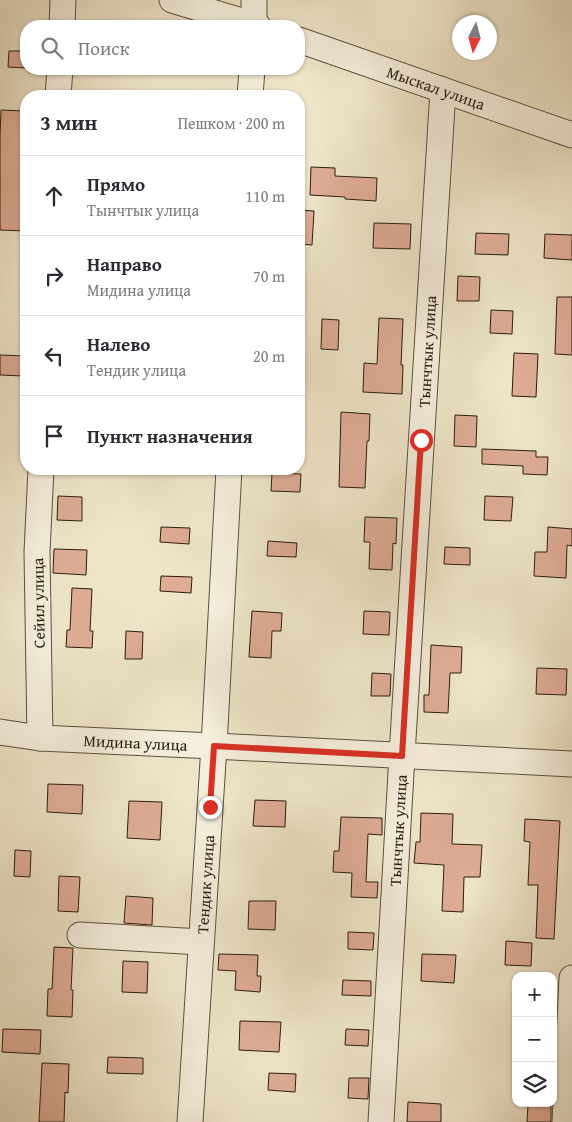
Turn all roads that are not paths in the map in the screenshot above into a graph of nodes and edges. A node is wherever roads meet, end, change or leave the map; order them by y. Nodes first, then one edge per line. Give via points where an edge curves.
1 (63, 0) edge
2 (172, 0) edge
3 (254, 0) edge
4 (62, 20) edge
5 (236, 20) edge
6 (255, 20) edge
7 (305, 42) edge
8 (60, 75) edge
9 (252, 75) edge
10 (58, 90) edge
11 (250, 90) edge
12 (442, 90) junction
13 (572, 135) edge
14 (41, 475) edge
15 (229, 475) edge
16 (0, 732) edge
17 (40, 738) junction
18 (214, 746) junction
19 (402, 756) junction
20 (572, 764) edge
21 (80, 935) dead end
22 (201, 942) junction
23 (572, 978) edge
24 (190, 1122) edge
25 (381, 1122) edge
26 (565, 1122) edge

1 - 4 street
2 - 5 street
3 - 6 street
7 - 12 street, Мыскал улица
8 - 10 street
9 - 11 street
12 - 13 street, Мыскал улица
12 - 19 street, Тынчтык улица
14 - 17 street, Сейил улица via 37,552
15 - 18 street, Тендик улица
16 - 17 street, Мидина улица
17 - 18 street, Мидина улица
18 - 19 street, Мидина улица
18 - 22 street, Тендик улица
19 - 20 street, Мидина улица
19 - 25 street, Тынчтык улица
21 - 22 street
22 - 24 street, Тендик улица
23 - 26 street

